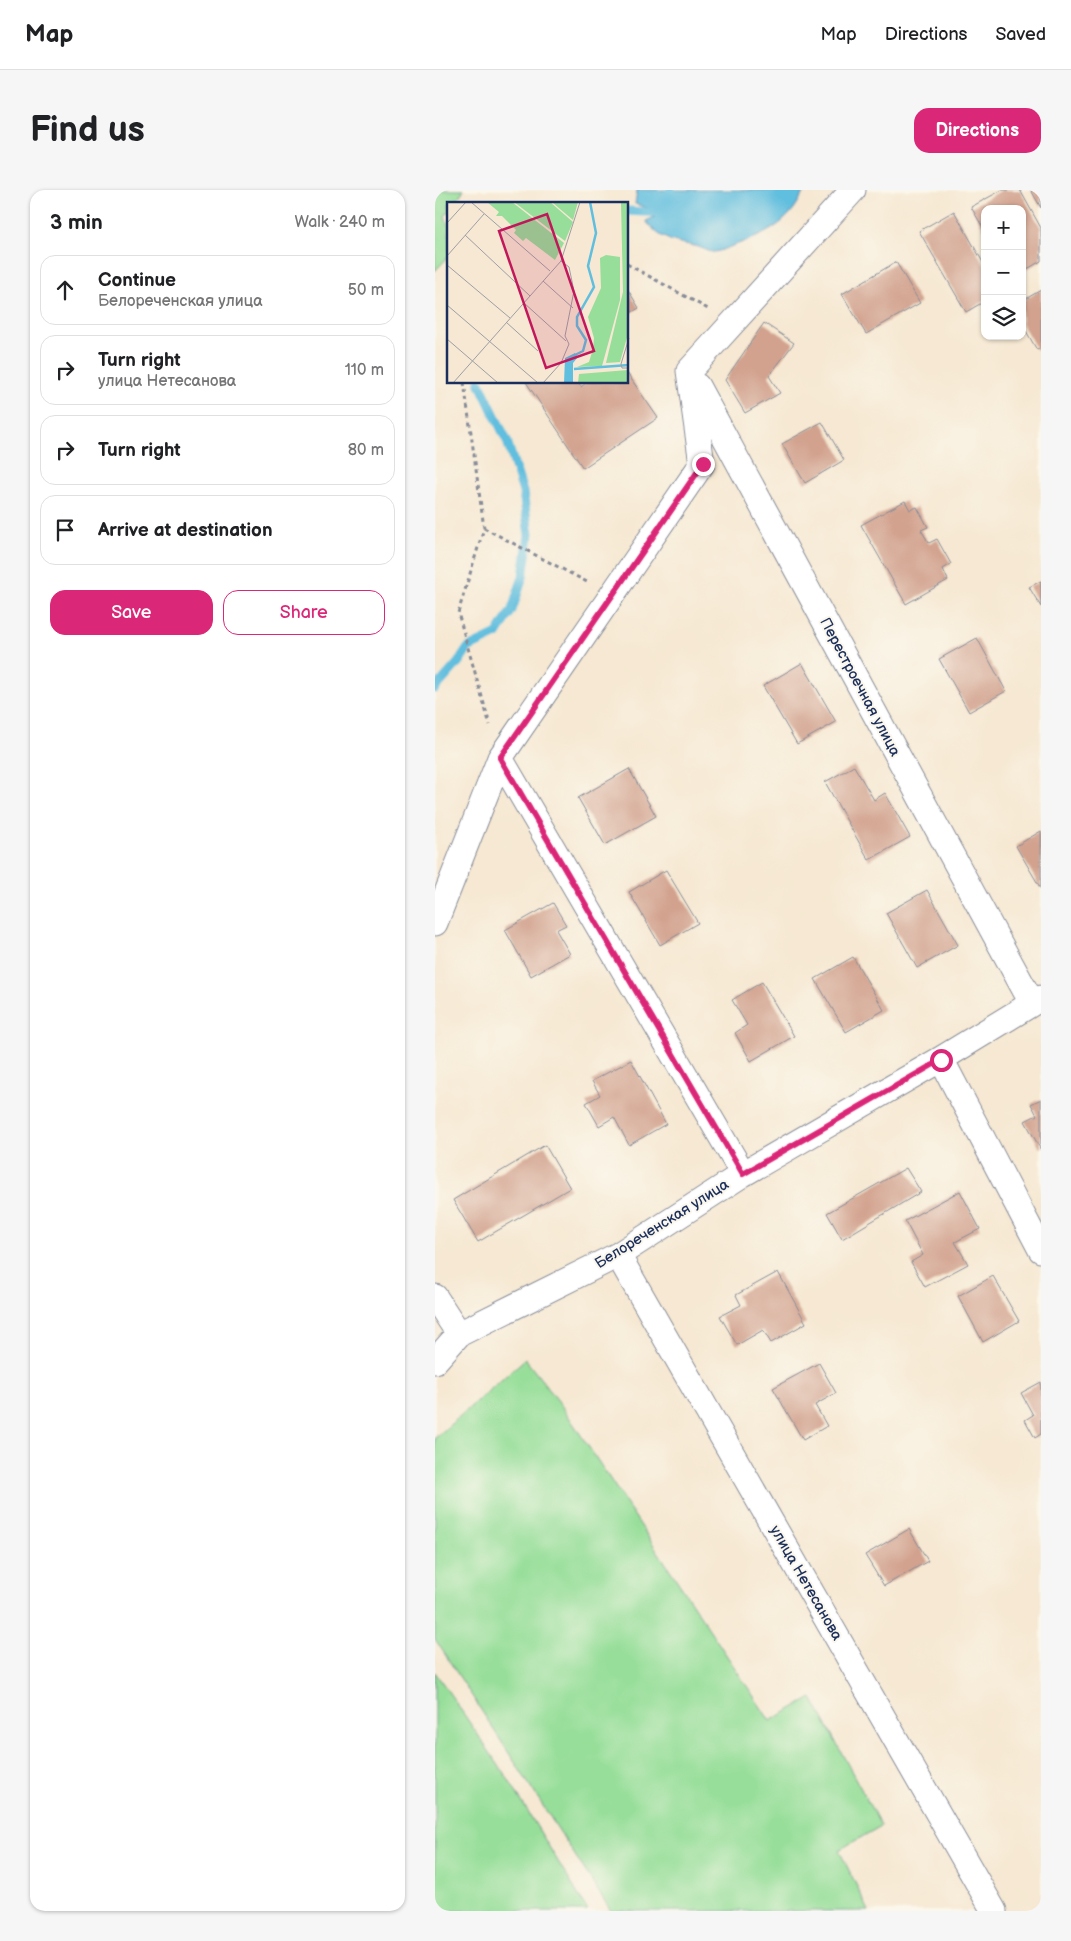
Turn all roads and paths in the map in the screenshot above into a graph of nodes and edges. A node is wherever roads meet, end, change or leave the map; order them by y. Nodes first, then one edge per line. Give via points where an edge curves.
1 (853, 190) edge
2 (629, 265) edge
3 (733, 323) junction
4 (689, 370) junction
5 (464, 384) edge
6 (484, 528) junction
7 (612, 595) junction
8 (500, 758) junction
9 (435, 923) edge
10 (1036, 1000) edge
11 (941, 1060) junction
12 (743, 1174) junction
13 (1041, 1250) edge
14 (618, 1255) junction
15 (435, 1297) edge
16 (459, 1334) junction
17 (435, 1361) edge
18 (994, 1911) edge

1 - 3 street
2 - 3 path
3 - 4 street
4 - 7 street via 703,464
4 - 10 street, Перестроечная улица
5 - 6 path
6 - 7 path
6 - 8 path via 458,613
7 - 8 street
8 - 9 street
8 - 12 street
10 - 11 street, Белореченская улица
11 - 12 street, Белореченская улица
11 - 13 street
12 - 14 street, Белореченская улица
14 - 16 street, Белореченская улица
14 - 18 street, улица Нетесанова
15 - 16 street
16 - 17 street

